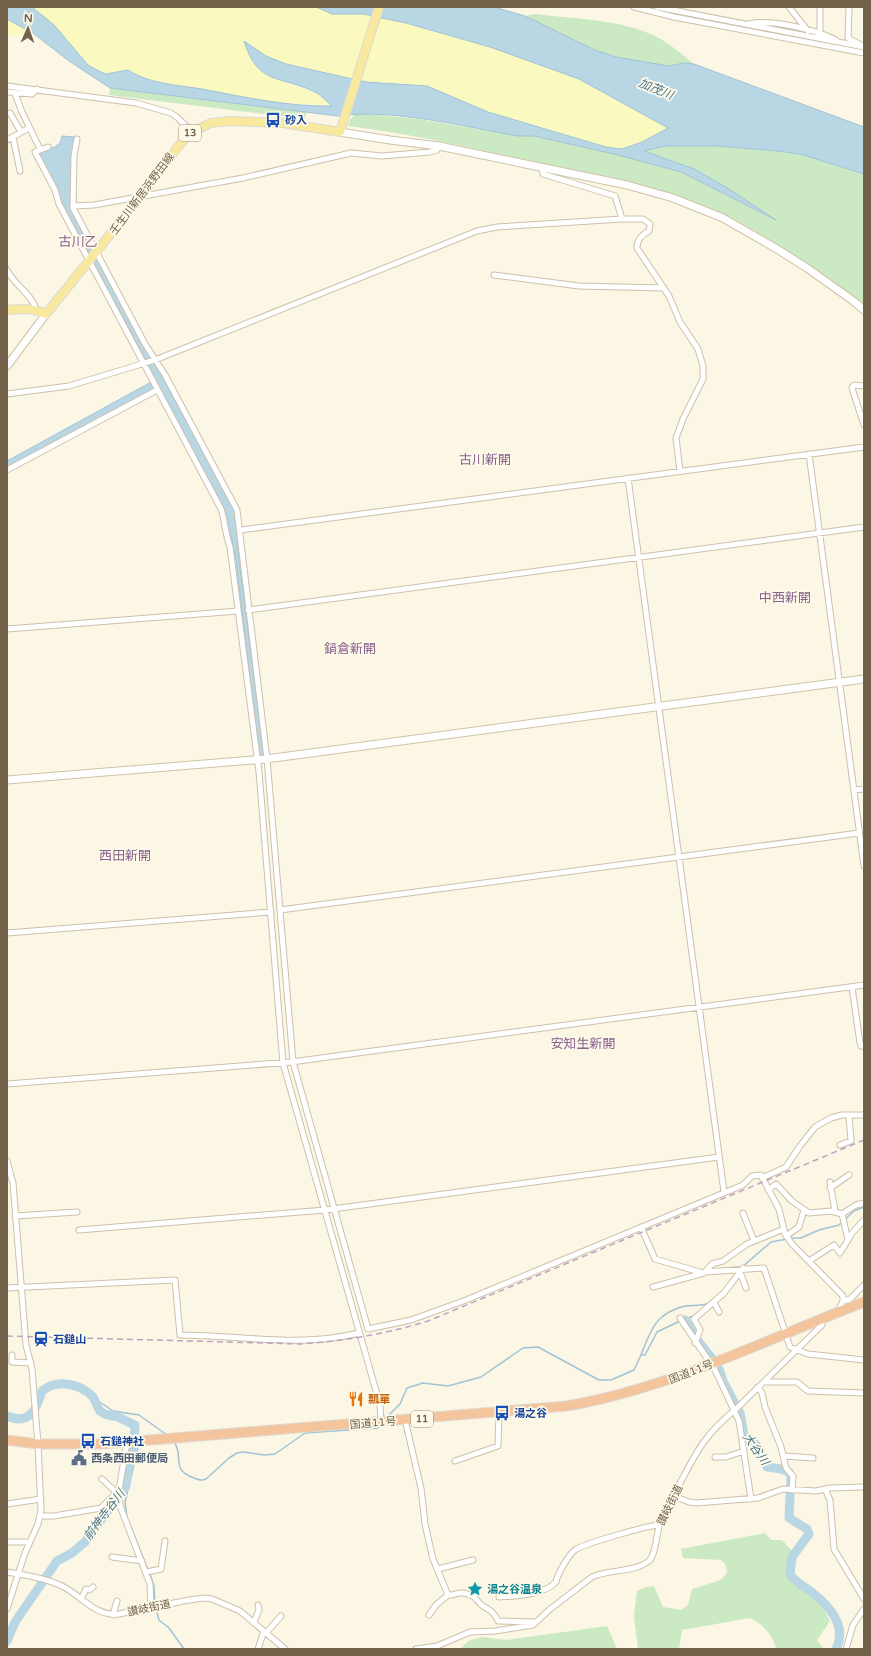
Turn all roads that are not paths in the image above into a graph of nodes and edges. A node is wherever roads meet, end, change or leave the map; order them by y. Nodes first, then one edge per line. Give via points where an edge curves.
1 (380, 7) edge
2 (634, 7) edge
3 (657, 7) edge
4 (790, 7) edge
5 (820, 7) edge
6 (849, 7) edge
7 (745, 25) junction
8 (808, 30) junction
9 (820, 34) junction
10 (840, 42) junction
11 (863, 47) edge
12 (864, 53) edge
13 (7, 86) edge
14 (37, 89) junction
15 (7, 92) edge
16 (15, 94) junction
17 (10, 112) dead end
18 (29, 128) junction
19 (341, 129) junction
20 (21, 132) junction
21 (192, 132) junction
22 (13, 138) junction
23 (77, 139) dead end
24 (7, 140) edge
25 (439, 146) junction
26 (48, 147) dead end
27 (40, 149) junction
28 (542, 167) junction
29 (20, 171) dead end
30 (141, 196) junction
31 (73, 206) junction
32 (622, 219) junction
33 (96, 253) junction
34 (89, 261) junction
35 (7, 270) edge
36 (494, 274) dead end
37 (664, 288) junction
38 (856, 303) junction
39 (864, 307) edge
40 (36, 309) junction
41 (7, 310) edge
42 (864, 310) edge
43 (46, 314) junction
44 (155, 360) junction
45 (144, 364) junction
46 (7, 366) edge
47 (864, 386) edge
48 (157, 390) junction
49 (7, 394) edge
50 (864, 425) edge
51 (864, 447) edge
52 (809, 454) junction
53 (7, 470) edge
54 (680, 471) junction
55 (628, 478) junction
56 (864, 527) edge
57 (240, 530) junction
58 (819, 533) junction
59 (639, 557) junction
60 (248, 610) junction
61 (238, 611) junction
62 (7, 629) edge
63 (864, 679) edge
64 (839, 683) junction
65 (659, 707) junction
66 (262, 760) junction
67 (7, 780) edge
68 (864, 789) edge
69 (854, 790) junction
70 (859, 833) junction
71 (679, 857) junction
72 (864, 866) edge
73 (280, 910) junction
74 (271, 912) junction
75 (7, 933) edge
76 (864, 985) edge
77 (852, 987) junction
78 (699, 1007) junction
79 (864, 1047) edge
80 (292, 1062) junction
81 (284, 1063) junction
82 (7, 1084) edge
83 (849, 1115) junction
84 (864, 1115) edge
85 (840, 1145) dead end
86 (720, 1157) junction
87 (7, 1161) edge
88 (849, 1175) dead end
89 (762, 1178) junction
90 (768, 1190) junction
91 (724, 1192) junction
92 (864, 1203) edge
93 (329, 1209) junction
94 (804, 1210) junction
95 (836, 1211) junction
96 (77, 1212) dead end
97 (743, 1213) dead end
98 (842, 1214) junction
99 (15, 1216) junction
100 (864, 1220) edge
101 (641, 1227) junction
102 (784, 1229) junction
103 (79, 1230) dead end
104 (786, 1236) junction
105 (848, 1240) junction
106 (754, 1241) junction
107 (809, 1261) junction
108 (742, 1270) junction
109 (704, 1272) junction
110 (864, 1285) edge
111 (22, 1287) junction
112 (653, 1287) dead end
113 (7, 1288) edge
114 (746, 1288) dead end
115 (843, 1301) junction
116 (714, 1302) junction
117 (864, 1302) edge
118 (842, 1311) junction
119 (719, 1312) dead end
120 (680, 1318) dead end
121 (821, 1319) junction
122 (359, 1333) junction
123 (786, 1333) junction
124 (696, 1343) junction
125 (798, 1349) junction
126 (12, 1355) dead end
127 (864, 1360) edge
128 (31, 1363) junction
129 (712, 1364) junction
130 (764, 1382) junction
131 (758, 1387) junction
132 (864, 1393) edge
133 (736, 1408) junction
134 (499, 1412) junction
135 (405, 1420) junction
136 (381, 1422) junction
137 (7, 1440) edge
138 (127, 1442) junction
139 (38, 1444) junction
140 (744, 1451) junction
141 (784, 1456) junction
142 (714, 1457) dead end
143 (813, 1458) dead end
144 (455, 1461) dead end
145 (102, 1479) dead end
146 (864, 1487) edge
147 (825, 1489) junction
148 (792, 1490) junction
149 (117, 1491) junction
150 (673, 1496) junction
151 (41, 1499) junction
152 (751, 1499) junction
153 (7, 1504) edge
154 (40, 1516) junction
155 (659, 1525) junction
156 (165, 1541) dead end
157 (7, 1542) edge
158 (29, 1542) junction
159 (112, 1557) dead end
160 (473, 1560) dead end
161 (142, 1561) junction
162 (438, 1569) junction
163 (7, 1572) edge
164 (148, 1572) junction
165 (19, 1574) junction
166 (93, 1587) dead end
167 (448, 1595) junction
168 (499, 1597) dead end
169 (81, 1599) junction
170 (864, 1599) edge
171 (117, 1601) dead end
172 (258, 1605) dead end
173 (153, 1607) junction
174 (7, 1609) edge
175 (864, 1609) edge
176 (112, 1614) junction
177 (429, 1615) dead end
178 (281, 1616) dead end
179 (254, 1622) junction
180 (536, 1622) junction
181 (265, 1632) junction
182 (258, 1649) edge
183 (285, 1649) edge
184 (416, 1649) edge
185 (846, 1649) edge

1 - 19 main road
2 - 12 street
3 - 7 street
4 - 8 street
5 - 9 street
6 - 11 street via 848,38
7 - 8 street via 763,23
7 - 10 street
8 - 9 street
9 - 10 street
10 - 11 street
13 - 14 street
14 - 16 street via 32,94
14 - 21 street via 136,103 170,113
15 - 16 street
16 - 18 street
17 - 20 street
18 - 20 street
18 - 27 street
19 - 21 main road, 壬生川新居浜野田線 / 13 via 230,121 211,123
19 - 25 street via 390,140
20 - 22 street
21 - 30 main road, 壬生川新居浜野田線 / 13
22 - 24 street
22 - 29 street
23 - 31 street
25 - 28 street
25 - 30 street via 437,150 430,152 382,156 351,152 243,178
26 - 27 street
27 - 34 street via 35,152
28 - 32 street via 543,174 615,196
28 - 38 street via 648,190 716,216 808,268
30 - 31 street via 94,205
30 - 33 main road, 壬生川新居浜野田線 / 13
31 - 33 street
32 - 37 street via 643,219 650,224 649,231 640,238 637,248
32 - 44 street via 477,231
33 - 34 main road, 壬生川新居浜野田線 / 13
33 - 44 street
34 - 43 main road, 壬生川新居浜野田線 / 13
34 - 45 street
35 - 40 street via 11,278 33,301
36 - 37 street via 579,286
37 - 54 street via 680,322 698,349 703,366 703,380 676,438
38 - 39 street
38 - 42 street
40 - 41 main road
40 - 43 main road
43 - 46 street
44 - 45 street
44 - 57 street via 234,503
45 - 48 street
45 - 49 street via 69,386
47 - 50 street via 854,385 852,388
48 - 53 street
48 - 61 street via 221,509 230,547
51 - 52 street
52 - 54 street
52 - 58 street
54 - 55 street
55 - 57 street
55 - 59 street
56 - 58 street
57 - 60 street
58 - 59 street
58 - 64 street
59 - 60 street
59 - 65 street
60 - 66 street
61 - 62 street
61 - 66 street
63 - 64 street
64 - 65 street
64 - 69 street
65 - 66 street
65 - 71 street
66 - 67 street
66 - 73 street
66 - 74 street
68 - 69 street
69 - 70 street
70 - 71 street
70 - 72 street
71 - 73 street
71 - 78 street
73 - 80 street
74 - 75 street
74 - 81 street
76 - 77 street
77 - 78 street
77 - 79 street via 860,1043
78 - 80 street
78 - 86 street
80 - 81 street
80 - 93 street
81 - 82 street
81 - 93 street
83 - 84 street
83 - 85 street via 851,1141
83 - 89 street via 835,1117 815,1127 786,1167
86 - 91 street
86 - 93 street
87 - 99 street via 11,1173
88 - 95 street via 830,1185
89 - 90 street
89 - 91 street via 761,1175 752,1176 743,1185
90 - 94 street via 776,1184
90 - 102 street via 779,1209
91 - 101 street
92 - 98 street
93 - 101 street via 368,1329 411,1320
93 - 103 street
93 - 122 street
94 - 95 street via 809,1213
94 - 104 street via 799,1227
95 - 98 street
96 - 99 street
97 - 106 street
98 - 105 street
99 - 111 street
100 - 105 street
101 - 109 street via 656,1259
102 - 104 street
102 - 106 street
104 - 107 street
105 - 107 street via 840,1252 834,1245
106 - 109 street via 723,1261 712,1264
107 - 115 street via 838,1290 843,1296
108 - 109 street
108 - 114 street
108 - 116 street
108 - 123 street via 761,1267 765,1269
109 - 112 street
110 - 115 street via 850,1299
111 - 113 street
111 - 122 street via 175,1280 180,1336 302,1340
111 - 128 street via 26,1345
115 - 118 street via 840,1307
116 - 119 street
116 - 124 street via 694,1318 700,1330
117 - 118 highway, 国道11号 / 11
118 - 121 highway, 国道11号 / 11
120 - 124 street
121 - 123 highway, 国道11号 / 11
121 - 125 street, 讃岐街道 via 822,1325
122 - 136 street via 380,1405
123 - 125 street via 790,1347
123 - 129 highway, 国道11号 / 11
124 - 129 street
125 - 127 street via 808,1354
125 - 130 street, 讃岐街道
126 - 128 street via 12,1362
128 - 139 street
129 - 133 street
129 - 134 highway, 国道11号 / 11 via 616,1397 567,1406
130 - 131 street, 讃岐街道
130 - 132 street via 797,1382 808,1391
131 - 133 street, 讃岐街道
131 - 141 street
133 - 140 street
133 - 150 street, 讃岐街道 via 699,1446
134 - 135 highway, 国道11号 / 11
134 - 144 street via 498,1446
135 - 136 highway, 国道11号 / 11
135 - 162 street via 422,1488 425,1524
136 - 138 highway, 国道11号 / 11
137 - 139 highway, 国道11号 / 11
138 - 139 highway, 国道11号 / 11
138 - 149 street
139 - 151 street
140 - 142 street via 726,1457
140 - 152 street
141 - 143 street
141 - 148 street via 786,1468 793,1476
145 - 149 street
146 - 147 street
147 - 148 street
147 - 170 street via 830,1500 835,1552
148 - 152 street via 783,1489
149 - 154 street via 100,1508
149 - 161 street via 124,1518
150 - 152 street via 696,1503
150 - 155 street, 讃岐街道
151 - 153 street
151 - 154 street
154 - 158 street
155 - 168 street via 629,1531 574,1550 556,1582 546,1590 520,1596
155 - 180 street, 讃岐街道 via 650,1560 639,1566 592,1577
156 - 164 street via 163,1566 159,1571
157 - 158 street
158 - 165 street
159 - 161 street
160 - 162 street
161 - 164 street
162 - 167 street
163 - 165 street, 讃岐街道
164 - 173 street
165 - 169 street, 讃岐街道 via 66,1588
165 - 174 street
166 - 169 street via 86,1589
167 - 177 street
167 - 180 street via 460,1592 475,1596 483,1606 492,1611 498,1621
169 - 176 street, 讃岐街道 via 93,1608
171 - 176 street
172 - 179 street via 260,1610
173 - 176 street, 讃岐街道
173 - 179 street, 讃岐街道 via 205,1598 228,1604
175 - 185 street via 853,1625
178 - 181 street
179 - 181 street, 讃岐街道
180 - 184 street, 讃岐街道 via 529,1626 467,1633 438,1646
181 - 182 street
181 - 183 street, 讃岐街道

